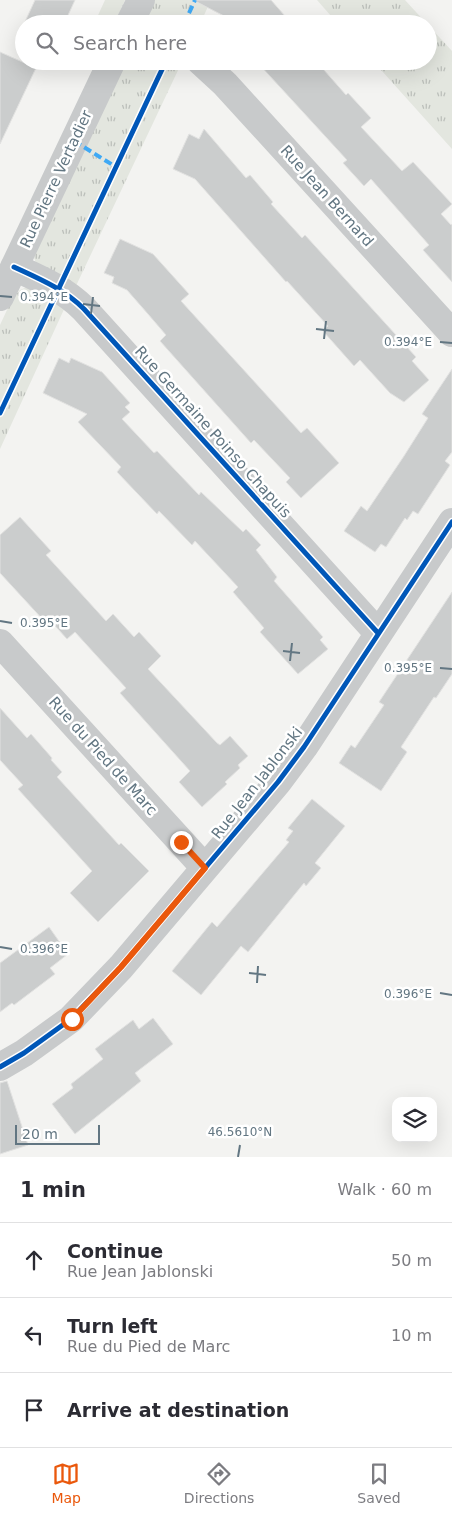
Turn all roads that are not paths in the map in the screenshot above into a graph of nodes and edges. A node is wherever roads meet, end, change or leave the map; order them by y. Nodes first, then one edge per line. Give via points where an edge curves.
1 (141, 0) edge
2 (134, 15) edge
3 (108, 70) edge
4 (210, 70) edge
5 (14, 267) junction
6 (0, 297) edge
7 (452, 333) edge
8 (452, 522) edge
9 (378, 633) junction
10 (0, 643) edge
11 (205, 868) junction
12 (0, 1067) edge

1 - 2 street
3 - 5 street, Rue Pierre Vertadier
4 - 7 street, Rue Jean Bernard
5 - 6 street, Rue Pierre Vertadier
5 - 9 street, Rue Germaine Poinso Chapuis via 58,288 84,309
8 - 9 street, Rue Jean Jablonski
9 - 11 street, Rue Jean Jablonski via 304,747
10 - 11 street, Rue du Pied de Marc
11 - 12 street, Rue Jean Jablonski via 72,1019

